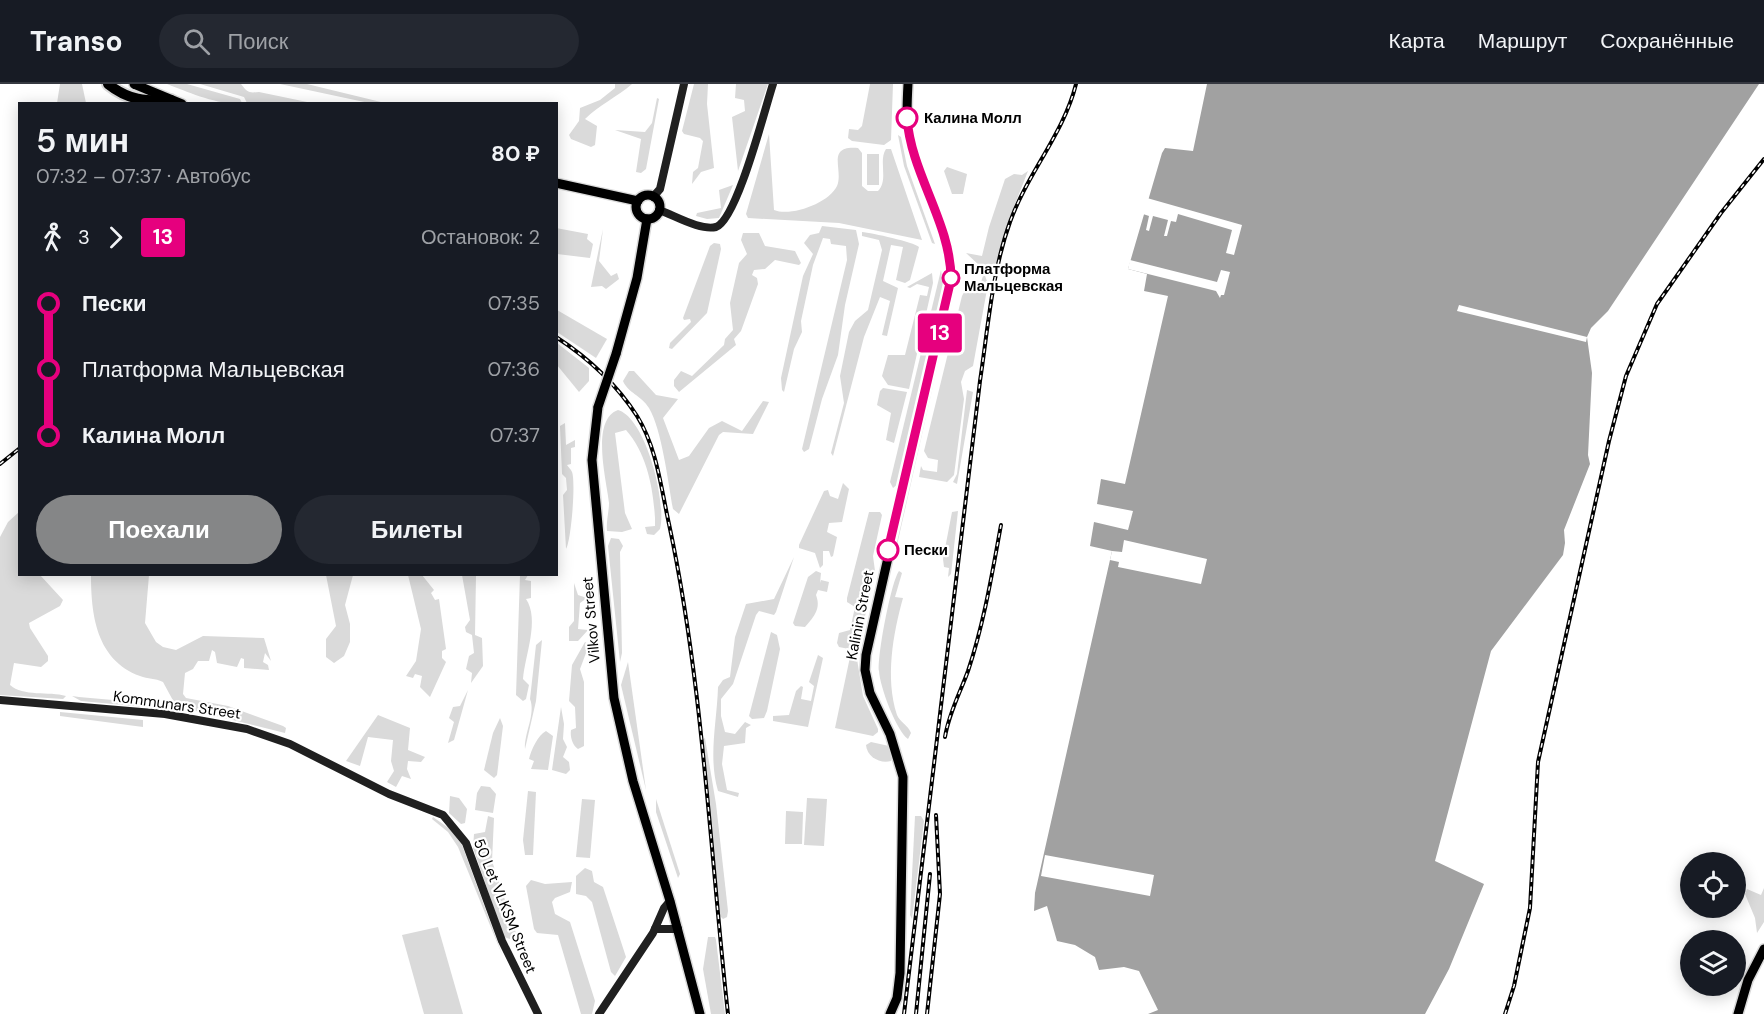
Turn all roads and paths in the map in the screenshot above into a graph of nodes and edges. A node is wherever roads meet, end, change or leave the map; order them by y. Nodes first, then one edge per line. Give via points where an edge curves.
1 (108, 84) edge
2 (134, 84) edge
3 (684, 84) edge
4 (773, 84) edge
5 (908, 84) edge
6 (177, 101) edge
7 (558, 183) edge
8 (653, 196) junction
9 (638, 201) junction
10 (659, 210) junction
11 (647, 219) junction
12 (0, 700) edge
13 (406, 801) joint
14 (670, 901) junction
15 (655, 929) junction
16 (678, 929) junction
17 (1764, 949) edge
18 (538, 1014) edge
19 (599, 1014) edge
20 (700, 1014) edge
21 (890, 1014) edge
22 (1738, 1014) edge

1 - 6 highway via 141,101
2 - 6 main road
3 - 8 main road via 660,189
4 - 10 main road via 740,190 724,221 707,227
5 - 21 main road, Kalinin Street via 910,140 948,251 951,279 866,655 870,693 890,734 903,777 900,973 897,998
7 - 9 main road
8 - 9 main road
8 - 10 main road
9 - 11 main road via 637,211
10 - 11 main road
11 - 14 main road, Vilkov Street, bridge via 637,278 598,407 592,460 614,698 638,800
12 - 13 main road, Kommunars Street via 165,714 247,729 290,744
13 - 18 main road, 50 Let VLKSM Street via 443,815 466,843 502,941
14 - 15 main road
14 - 16 main road, Vilkov Street
15 - 16 main road
15 - 19 main road
16 - 20 main road, Vilkov Street
17 - 22 main road via 1748,980

